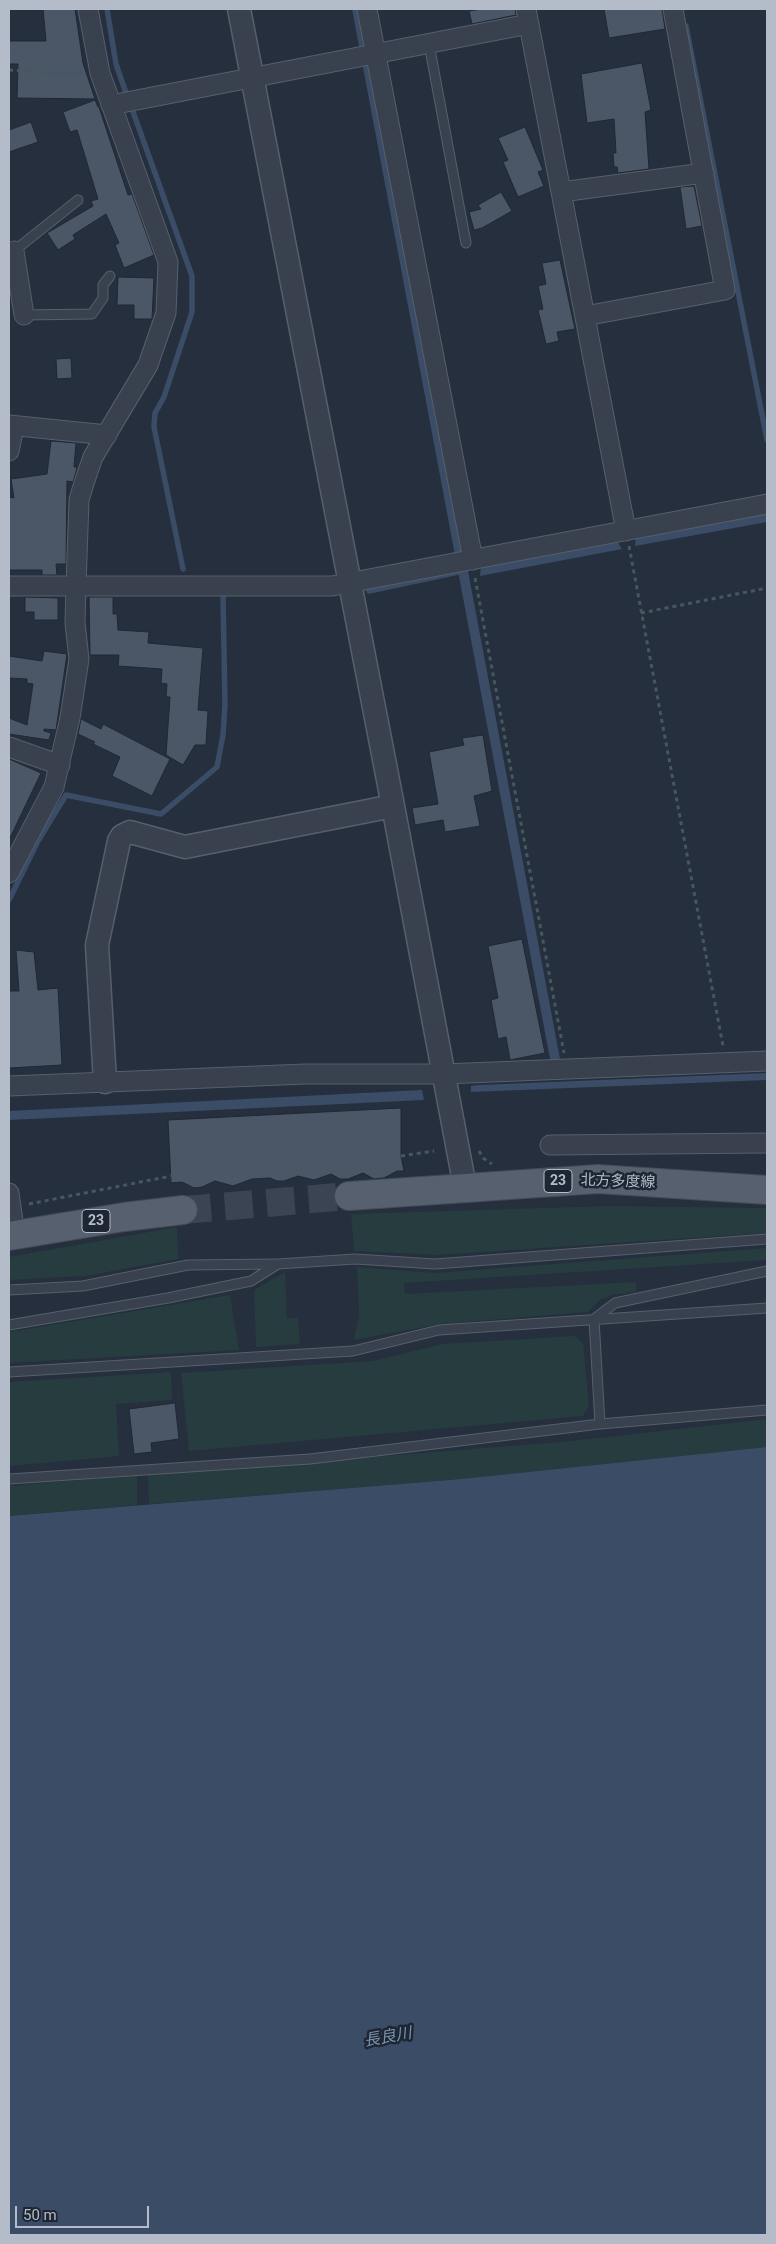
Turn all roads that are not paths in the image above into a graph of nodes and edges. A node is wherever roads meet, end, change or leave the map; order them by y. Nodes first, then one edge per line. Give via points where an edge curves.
1 (88, 9) edge
2 (239, 9) edge
3 (367, 9) edge
4 (673, 9) edge
5 (528, 16) edge
6 (429, 44) junction
7 (369, 56) junction
8 (252, 78) junction
9 (111, 106) junction
10 (704, 174) junction
11 (561, 192) junction
12 (78, 200) dead end
13 (466, 243) dead end
14 (10, 246) edge
15 (110, 276) dead end
16 (24, 315) joint
17 (585, 316) junction
18 (11, 426) edge
19 (107, 436) junction
20 (9, 451) edge
21 (767, 504) edge
22 (626, 531) junction
23 (473, 560) junction
24 (350, 582) junction
25 (9, 586) edge
26 (76, 586) junction
27 (9, 747) edge
28 (60, 765) junction
29 (394, 806) junction
30 (9, 873) edge
31 (767, 1061) edge
32 (443, 1074) junction
33 (105, 1082) junction
34 (9, 1086) edge
35 (767, 1144) edge
36 (550, 1145) dead end
37 (465, 1187) junction
38 (767, 1190) edge
39 (349, 1196) tunnel mouth
40 (10, 1201) edge
41 (183, 1210) tunnel mouth
42 (12, 1236) edge
43 (767, 1239) edge
44 (278, 1264) junction
45 (767, 1271) edge
46 (9, 1290) edge
47 (767, 1308) edge
48 (594, 1319) junction
49 (9, 1326) edge
50 (9, 1372) edge
51 (767, 1410) edge
52 (600, 1424) junction
53 (9, 1479) edge

1 - 9 street via 100,73
2 - 8 street
3 - 7 street
4 - 10 street
5 - 6 street
5 - 11 street
6 - 7 street
6 - 13 lane
7 - 8 street
7 - 23 street
8 - 9 street
8 - 24 street
9 - 19 street via 168,262 168,288 166,313 157,345
10 - 11 street
10 - 17 street via 725,290
11 - 17 street
12 - 14 lane
14 - 16 street
15 - 16 lane via 103,285 103,298 92,314
17 - 22 street
18 - 19 street
18 - 20 street
19 - 26 street via 93,457 79,500
21 - 22 street
22 - 23 street
23 - 24 street
24 - 26 street via 332,586
24 - 29 street
25 - 26 street
26 - 28 street via 75,623 79,659
27 - 28 street
28 - 30 street via 54,787
29 - 32 street
29 - 33 street via 185,847 130,832 122,836 96,945
31 - 32 street
32 - 33 street via 306,1074
32 - 37 street
33 - 34 street
35 - 36 street
37 - 38 main road, 北方多度線 / 23 via 598,1179
37 - 39 main road, 北方多度線 / 23
40 - 42 street
41 - 42 main road, 23
43 - 44 lane via 435,1264 355,1259
44 - 46 lane via 188,1265 83,1286
44 - 49 lane via 251,1281
45 - 48 lane via 615,1303
47 - 48 lane
48 - 50 lane via 439,1330 354,1351
48 - 52 lane
51 - 52 lane
52 - 53 lane via 310,1459

